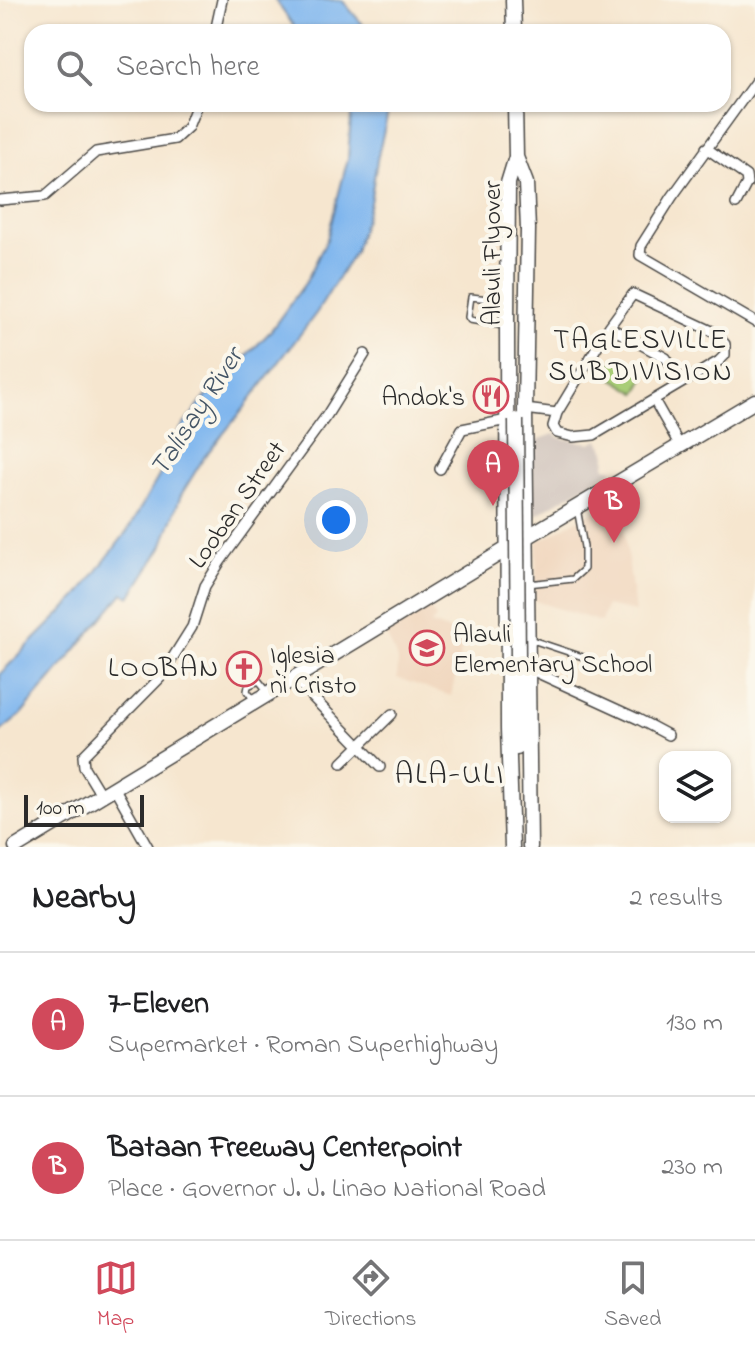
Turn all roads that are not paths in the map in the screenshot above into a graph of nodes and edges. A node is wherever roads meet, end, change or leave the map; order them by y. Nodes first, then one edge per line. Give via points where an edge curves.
1 (222, 0) edge
2 (513, 0) edge
3 (217, 24) edge
4 (514, 24) edge
5 (755, 82) edge
6 (194, 112) edge
7 (515, 112) edge
8 (706, 148) junction
9 (516, 157) junction
10 (0, 200) edge
11 (736, 204) dead end
12 (507, 301) junction
13 (755, 322) edge
14 (507, 327) junction
15 (609, 327) junction
16 (365, 354) dead end
17 (682, 382) junction
18 (654, 400) junction
19 (755, 401) edge
20 (557, 413) junction
21 (517, 418) junction
22 (680, 446) junction
23 (440, 469) dead end
24 (576, 507) junction
25 (527, 537) junction
26 (508, 548) junction
27 (528, 584) junction
28 (528, 639) junction
29 (583, 657) dead end
30 (524, 663) junction
31 (294, 678) junction
32 (392, 714) dead end
33 (668, 735) dead end
34 (359, 747) junction
35 (342, 763) dead end
36 (380, 767) dead end
37 (108, 791) junction
38 (16, 847) edge
39 (148, 847) edge
40 (515, 847) edge
41 (524, 847) edge
42 (530, 847) edge

1 - 3 street
2 - 4 main road
5 - 8 street
6 - 10 street via 175,139 96,152 45,196
7 - 9 main road
8 - 11 street via 746,176
8 - 13 street via 640,255
9 - 12 main road via 508,183
9 - 21 main road, Alauli Flyover
12 - 14 main road
12 - 14 lane via 473,296 468,317
14 - 21 main road
15 - 17 street via 666,358
15 - 17 street via 633,294 719,336 725,344 723,358
15 - 20 street
16 - 37 street, Looban Street via 220,562 205,586 192,627 160,678 83,756 84,767
17 - 18 street
18 - 20 street via 583,438 553,430
18 - 22 street
19 - 22 main road
20 - 21 street
21 - 23 street via 462,429
21 - 25 main road
21 - 26 main road
21 - 30 main road, Alauli Flyover, bridge
22 - 24 main road
24 - 25 main road
24 - 27 lane via 584,569 573,579
25 - 26 main road
25 - 27 main road
26 - 31 main road
26 - 40 main road via 508,729
27 - 28 main road
28 - 29 lane
28 - 30 main road
30 - 33 street
30 - 40 main road, Alauli Flyover
30 - 41 main road, Alauli Flyover
30 - 42 main road
31 - 34 street
31 - 37 main road
32 - 34 street
34 - 35 street
34 - 36 street
37 - 38 main road
37 - 39 street

